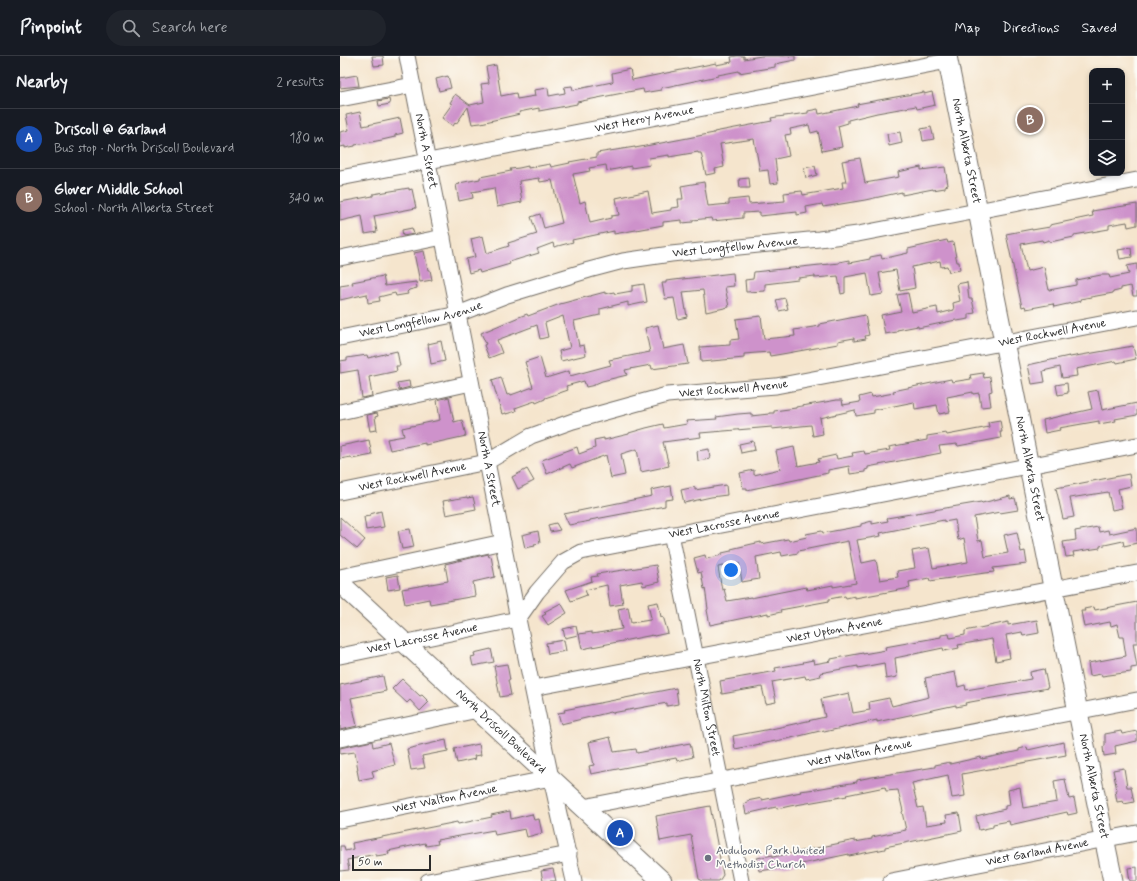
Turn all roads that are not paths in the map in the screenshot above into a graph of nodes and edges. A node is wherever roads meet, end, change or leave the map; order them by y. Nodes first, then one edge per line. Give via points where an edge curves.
1 (407, 56) edge
2 (947, 58) edge
3 (413, 85) junction
4 (340, 99) edge
5 (428, 160) junction
6 (340, 178) edge
7 (1137, 180) edge
8 (978, 211) junction
9 (443, 237) junction
10 (340, 258) edge
11 (458, 314) junction
12 (1137, 317) edge
13 (340, 338) edge
14 (1004, 343) junction
15 (472, 383) junction
16 (340, 412) edge
17 (1137, 445) edge
18 (487, 462) junction
19 (1030, 466) junction
20 (340, 492) edge
21 (671, 534) junction
22 (503, 542) junction
23 (1137, 573) edge
24 (340, 577) edge
25 (340, 583) edge
26 (1053, 589) junction
27 (518, 619) junction
28 (405, 642) junction
29 (340, 656) edge
30 (695, 656) junction
31 (533, 688) junction
32 (1137, 700) edge
33 (478, 710) junction
34 (1078, 712) junction
35 (340, 739) edge
36 (551, 778) junction
37 (720, 780) junction
38 (583, 807) junction
39 (340, 820) edge
40 (1137, 833) edge
41 (1104, 839) junction
42 (569, 854) junction
43 (932, 877) edge
44 (428, 881) edge
45 (574, 881) edge
46 (662, 881) edge
47 (741, 881) edge
48 (891, 881) edge
49 (1113, 881) edge

1 - 3 street, North A Street
2 - 5 street, West Heroy Avenue
2 - 8 main road, North Alberta Street
3 - 4 street
3 - 5 street, North A Street
5 - 6 street, West Heroy Avenue
5 - 9 street, North A Street
7 - 8 street, West Longfellow Avenue
8 - 11 street, West Longfellow Avenue via 858,234 623,261 507,295
8 - 14 main road, North Alberta Street
9 - 10 street
9 - 11 street, North A Street
11 - 13 street, West Longfellow Avenue
11 - 15 street, North A Street
12 - 14 street, West Rockwell Avenue
14 - 18 street, West Rockwell Avenue via 776,386 668,396 566,423 531,436
14 - 19 main road, North Alberta Street
15 - 16 street
15 - 18 street, North A Street
17 - 19 street, West Lacrosse Avenue
18 - 20 street, West Rockwell Avenue
18 - 22 street, North A Street
19 - 21 street, West Lacrosse Avenue
19 - 26 main road, North Alberta Street
21 - 27 street, West Lacrosse Avenue via 581,552 563,562 536,592
21 - 30 street, North Milton Street
22 - 24 street
22 - 27 street, North A Street
23 - 26 street, West Upton Avenue
25 - 28 main road, North Driscoll Boulevard
26 - 30 street, West Upton Avenue
26 - 34 main road, North Alberta Street
27 - 28 street, West Lacrosse Avenue
27 - 31 street, North A Street
28 - 29 street, West Lacrosse Avenue
28 - 33 main road, North Driscoll Boulevard
30 - 31 street, West Upton Avenue
30 - 37 street, North Milton Street
31 - 36 street, North A Street
32 - 34 street, West Walton Avenue
33 - 35 street
33 - 36 main road, North Driscoll Boulevard
34 - 37 street, West Walton Avenue
34 - 41 main road, North Alberta Street
36 - 38 main road, North Driscoll Boulevard
36 - 39 street, West Walton Avenue
36 - 42 street, North A Street
37 - 38 street, West Walton Avenue
37 - 47 street, North Milton Street
38 - 46 main road, North Driscoll Boulevard
40 - 41 street, West Garland Avenue
41 - 43 street, West Garland Avenue
41 - 49 main road, North Alberta Street
42 - 44 street
42 - 45 street, North A Street
43 - 48 street, West Garland Avenue

